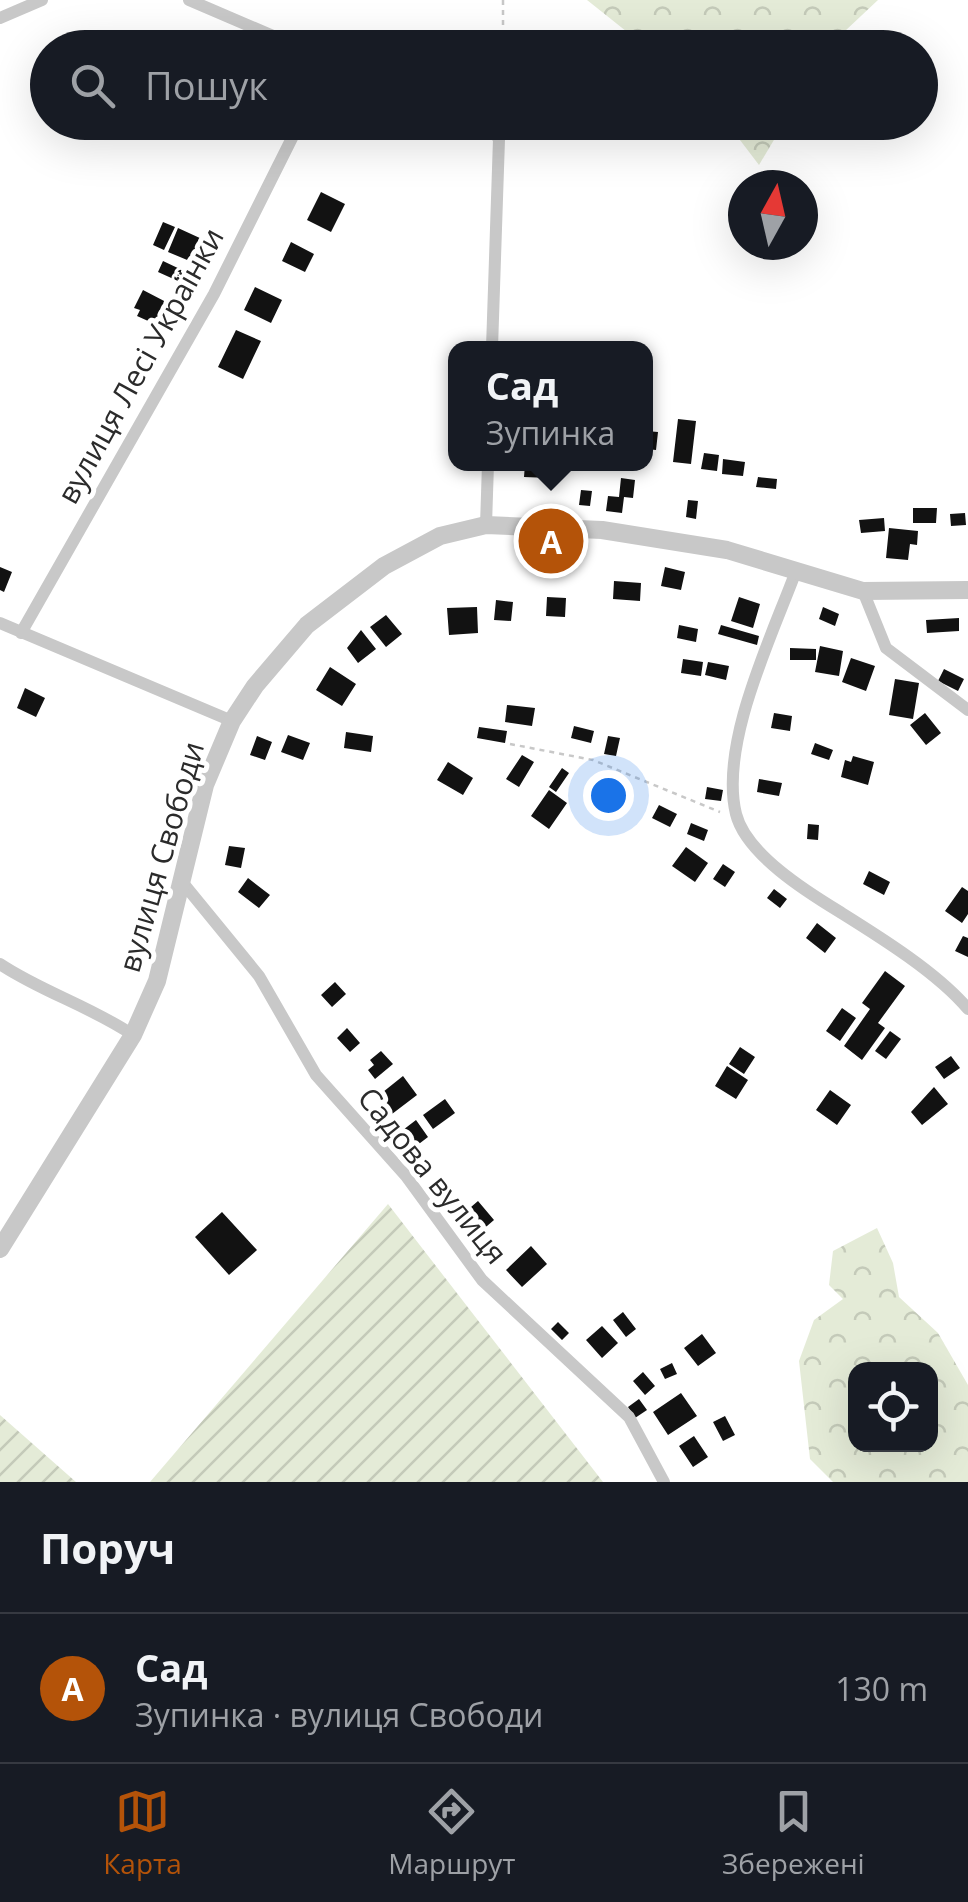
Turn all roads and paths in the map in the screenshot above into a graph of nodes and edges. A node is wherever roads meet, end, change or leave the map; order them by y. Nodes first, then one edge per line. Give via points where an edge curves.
1 (42, 0) edge
2 (189, 0) edge
3 (502, 0) edge
4 (0, 18) edge
5 (259, 30) edge
6 (503, 30) edge
7 (291, 140) edge
8 (499, 140) edge
9 (492, 341) edge
10 (488, 471) edge
11 (486, 525) junction
12 (796, 571) junction
13 (968, 590) edge
14 (863, 591) junction
15 (0, 623) edge
16 (21, 632) junction
17 (968, 710) edge
18 (232, 722) junction
19 (510, 744) dead end
20 (736, 816) junction
21 (182, 883) junction
22 (0, 964) edge
23 (968, 1009) edge
24 (133, 1034) junction
25 (0, 1248) edge
26 (664, 1482) edge

1 - 4 street
2 - 5 street
3 - 6 path
7 - 16 street, вулиця Лесі Українки via 214,294
8 - 9 street
10 - 11 street
11 - 12 street, вулиця Свободи via 602,530 727,550
11 - 18 street, вулиця Свободи via 440,536 384,566 307,624
12 - 14 street, вулиця Свободи
12 - 20 street via 746,702 735,758
13 - 14 street, вулиця Свободи
14 - 17 street via 886,648
15 - 16 street
16 - 18 street
18 - 21 street, вулиця Свободи via 206,786
19 - 20 path via 593,760
20 - 23 street via 766,858
21 - 24 street, вулиця Свободи via 157,981
21 - 26 street, Садова вулиця via 259,976 316,1076 406,1176 482,1280 629,1417
22 - 24 street
24 - 25 street, вулиця Свободи

